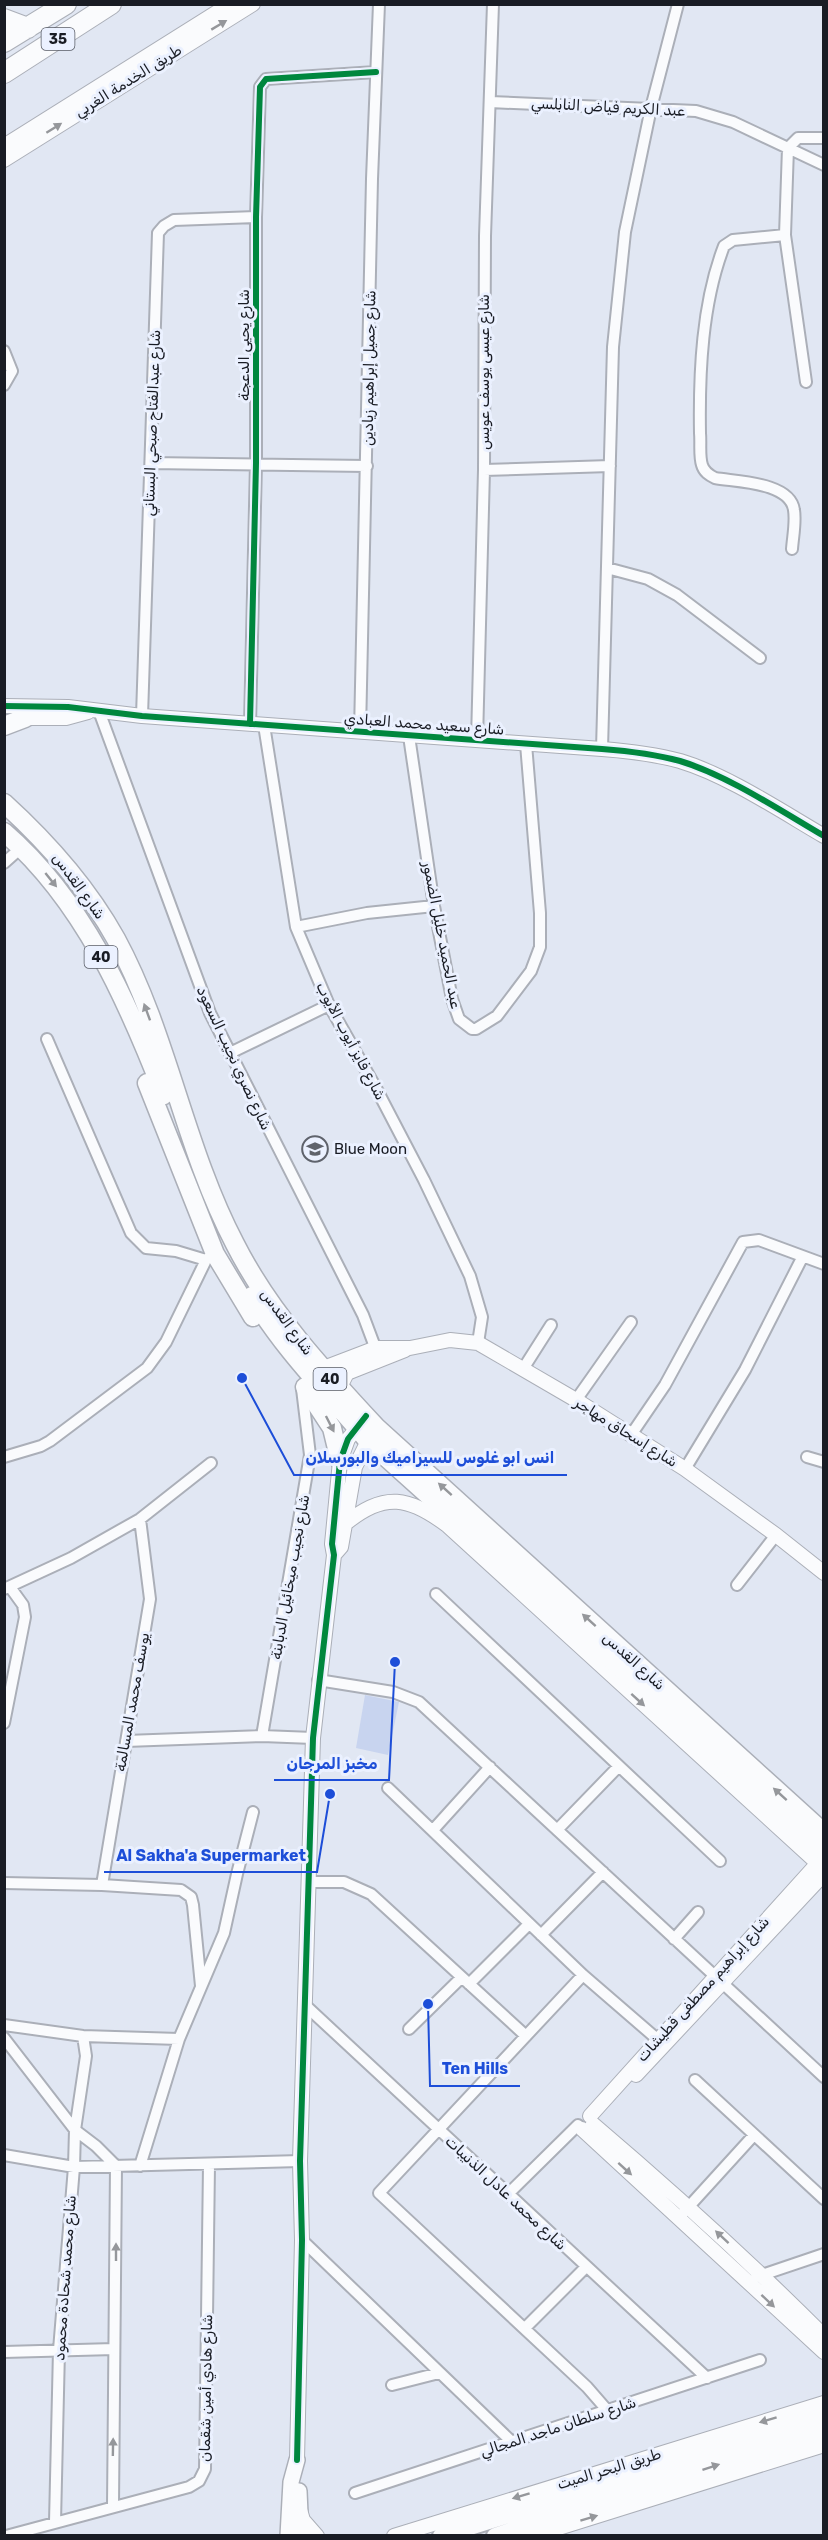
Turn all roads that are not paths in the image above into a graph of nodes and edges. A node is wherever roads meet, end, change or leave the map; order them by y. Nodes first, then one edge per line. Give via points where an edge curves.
1 (66, 4) edge
2 (111, 4) edge
3 (230, 4) edge
4 (253, 4) edge
5 (379, 4) edge
6 (493, 4) edge
7 (678, 4) edge
8 (4, 19) edge
9 (28, 28) junction
10 (4, 42) edge
11 (376, 72) junction
12 (4, 73) edge
13 (490, 102) junction
14 (651, 108) junction
15 (824, 138) edge
16 (4, 146) edge
17 (788, 148) junction
18 (4, 160) edge
19 (824, 165) edge
20 (256, 217) junction
21 (785, 235) junction
22 (4, 351) edge
23 (806, 382) dead end
24 (4, 385) edge
25 (151, 463) junction
26 (256, 463) junction
27 (367, 466) junction
28 (610, 466) junction
29 (484, 470) junction
30 (792, 549) dead end
31 (607, 568) junction
32 (760, 658) dead end
33 (4, 706) edge
34 (96, 711) junction
35 (142, 716) junction
36 (4, 718) edge
37 (26, 718) junction
38 (257, 724) junction
39 (4, 726) edge
40 (360, 732) junction
41 (409, 736) junction
42 (477, 740) junction
43 (526, 744) junction
44 (602, 749) junction
45 (4, 803) edge
46 (4, 832) edge
47 (824, 836) edge
48 (22, 847) junction
49 (4, 863) edge
50 (94, 903) junction
51 (434, 906) junction
52 (76, 916) junction
53 (296, 927) junction
54 (124, 998) junction
55 (329, 1005) junction
56 (47, 1039) dead end
57 (230, 1053) junction
58 (210, 1257) junction
59 (802, 1258) junction
60 (824, 1264) edge
61 (631, 1322) dead end
62 (551, 1325) dead end
63 (478, 1342) junction
64 (378, 1355) junction
65 (321, 1369) junction
66 (524, 1369) junction
67 (302, 1383) junction
68 (339, 1389) junction
69 (576, 1400) junction
70 (367, 1428) junction
71 (631, 1435) junction
72 (7, 1454) edge
73 (807, 1457) dead end
74 (340, 1461) junction
75 (824, 1462) edge
76 (210, 1463) dead end
77 (685, 1469) junction
78 (140, 1519) junction
79 (345, 1524) junction
80 (776, 1535) junction
81 (334, 1555) junction
82 (824, 1573) edge
83 (737, 1585) dead end
84 (7, 1588) edge
85 (436, 1594) dead end
86 (318, 1680) junction
87 (4, 1723) edge
88 (262, 1736) junction
89 (313, 1738) junction
90 (126, 1741) junction
91 (490, 1767) junction
92 (618, 1767) junction
93 (388, 1788) dead end
94 (254, 1812) dead end
95 (433, 1830) junction
96 (557, 1830) junction
97 (824, 1833) edge
98 (720, 1861) dead end
99 (822, 1865) edge
100 (603, 1872) junction
101 (310, 1882) junction
102 (4, 1883) edge
103 (102, 1885) junction
104 (698, 1912) dead end
105 (529, 1924) junction
106 (541, 1935) junction
107 (674, 1939) junction
108 (583, 1975) junction
109 (465, 1981) junction
110 (718, 1981) junction
111 (201, 1991) junction
112 (306, 2006) junction
113 (4, 2025) edge
114 (409, 2029) dead end
115 (83, 2036) junction
116 (526, 2036) junction
117 (4, 2038) edge
118 (179, 2039) junction
119 (661, 2042) junction
120 (824, 2077) edge
121 (695, 2080) dead end
122 (587, 2123) junction
123 (437, 2128) junction
124 (75, 2130) junction
125 (754, 2135) junction
126 (4, 2155) edge
127 (300, 2161) junction
128 (209, 2165) junction
129 (116, 2166) junction
130 (140, 2166) junction
131 (74, 2167) junction
132 (507, 2195) junction
133 (824, 2199) edge
134 (688, 2206) junction
135 (679, 2217) junction
136 (302, 2240) junction
137 (824, 2254) edge
138 (586, 2267) junction
139 (762, 2274) junction
140 (747, 2282) junction
141 (525, 2328) junction
142 (824, 2337) edge
143 (114, 2349) junction
144 (59, 2350) junction
145 (4, 2352) edge
146 (824, 2352) edge
147 (760, 2360) dead end
148 (439, 2373) junction
149 (707, 2378) junction
150 (392, 2385) dead end
151 (824, 2403) edge
152 (607, 2410) junction
153 (824, 2416) edge
154 (824, 2431) edge
155 (512, 2442) junction
156 (824, 2445) edge
157 (297, 2460) junction
158 (355, 2493) dead end
159 (113, 2506) junction
160 (300, 2510) junction
161 (55, 2522) junction
162 (6, 2535) edge
163 (288, 2535) edge
164 (301, 2535) edge
165 (317, 2535) edge
166 (394, 2535) edge
167 (441, 2535) edge
168 (495, 2535) edge
169 (533, 2535) edge

1 - 9 highway, 35
2 - 12 highway, 35
3 - 16 street, طريق الخدمة الغربي
18 -> 4 street, طريق الخدمة الغربي
5 - 11 street, شارع جميل إبراهيم زيادين
6 - 13 street, شارع عيسى يوسف عويس
7 - 14 street
8 - 9 highway
9 - 10 highway, 35
11 - 20 street, شارع يحيى الدعجة via 293,76 262,83
11 - 27 street, شارع جميل إبراهيم زيادين
13 - 14 street, عبد الكريم فياض النابلسي
13 - 29 street, شارع عيسى يوسف عويس
14 - 17 street, عبد الكريم فياض النابلسي via 714,115
14 - 28 street via 625,232 613,347
15 - 17 street via 798,138
17 - 19 street, عبد الكريم فياض النابلسي
17 - 21 street
20 - 25 street, شارع عبدالفتاح صبحي البستاني via 174,220 158,233
20 - 26 street, شارع يحيى الدعجة
21 - 23 street
21 - 30 street via 734,240 724,246 703,344 700,426 701,462 708,474 774,488 788,497 794,512
22 - 24 street via 12,371
25 - 26 street
25 - 35 street, شارع عبدالفتاح صبحي البستاني
26 - 27 street
26 - 38 street, شارع يحيى الدعجة
27 - 40 street, شارع جميل إبراهيم زيادين
28 - 29 street
28 - 31 street
29 - 42 street, شارع عيسى يوسف عويس
31 - 32 street via 648,579 677,595
31 - 44 street
33 - 34 street, شارع سعيد محمد العبادي
34 - 35 street, شارع سعيد محمد العبادي
34 - 37 street, شارع سعيد محمد العبادي via 66,718
34 - 57 street, شارع نصري نجيب السعود via 204,997
35 - 38 street, شارع سعيد محمد العبادي
36 - 37 street, شارع سعيد محمد العبادي
37 - 39 highway
38 - 40 street, شارع سعيد محمد العبادي
38 - 53 street, شارع فايز أيوب الأيوب
40 - 41 street, شارع سعيد محمد العبادي
41 - 42 street, شارع سعيد محمد العبادي
41 - 51 street, عبد الحميد خليل الضمور
42 - 43 street, شارع سعيد محمد العبادي
43 - 44 street, شارع سعيد محمد العبادي
43 - 51 street, عبد الحميد خليل الضمور via 540,947 531,971 503,1007 488,1024 476,1029 459,1018 454,1009
44 - 47 street, شارع سعيد محمد العبادي via 654,755 691,765
45 - 50 highway, شارع القدس / 40 via 60,858
46 - 48 highway, شارع القدس / 40
48 - 49 street
48 -> 52 highway, شارع القدس / 40
50 - 52 highway via 89,915
65 -> 50 highway, شارع القدس / 40 via 273,1306 234,1243 135,981
51 - 53 street via 367,913
52 - 54 highway, شارع القدس / 40
53 - 55 street, شارع فايز أيوب الأيوب
54 - 58 highway via 124,1019
54 - 70 highway, شارع القدس / 40 via 223,1246 275,1331 323,1391
55 - 57 street
55 - 63 street, شارع فايز أيوب الأيوب via 376,1088 470,1275 482,1317
56 - 58 street via 131,1233 146,1248
57 - 64 street, شارع نصري نجيب السعود via 363,1315
58 - 67 highway
58 - 72 street via 166,1342 147,1368 50,1441
59 - 60 street
59 - 71 street via 759,1240 743,1242 664,1385
59 - 77 street via 745,1370
61 - 69 street
62 - 66 street
63 - 64 street, شارع إسحاق مهاجر via 450,1340
63 - 66 street, شارع إسحاق مهاجر
64 - 65 street, شارع إسحاق مهاجر
64 - 68 street, شارع إسحاق مهاجر via 347,1373
65 - 68 highway, شارع القدس / 40
66 - 69 street, شارع إسحاق مهاجر
67 -> 74 highway via 332,1428
67 - 88 street, شارع نجيب ميخائيل الدبابنة via 310,1455
68 - 70 highway, شارع القدس / 40
69 - 71 street, شارع إسحاق مهاجر
70 - 74 street via 344,1445
70 - 79 street
97 -> 70 highway, شارع القدس / 40
70 - 99 highway, شارع القدس / 40
71 - 77 street, شارع إسحاق مهاجر
73 - 75 street
74 - 81 street
76 - 78 street
77 - 80 street, شارع إسحاق مهاجر
78 - 84 street
78 - 90 street, يوسف محمد المسالمة via 150,1599
79 - 81 street via 341,1547
79 -> 99 street via 369,1506 391,1502 414,1504 431,1513
80 - 82 street, شارع إسحاق مهاجر
80 - 83 street
81 - 86 street
84 - 87 street via 18,1596 25,1617
85 - 92 street
86 - 89 street
86 - 91 street via 393,1692 415,1700
88 - 89 street
88 - 90 street
89 - 101 street
90 - 103 street, يوسف محمد المسالمة
91 - 95 street
91 - 96 street
92 - 96 street
92 - 98 street
93 - 95 street
94 - 111 street via 224,1933
95 - 105 street
96 - 100 street
99 - 110 street, شارع إبراهيم مصطفى قطيشات
100 - 106 street
100 - 107 street
101 - 109 street via 344,1882 371,1894
101 - 112 street
102 - 103 street
103 - 111 street via 181,1890 191,1897
104 - 107 street
105 - 106 street
105 - 109 street
106 - 108 street
107 - 110 street
108 - 116 street
108 - 119 street
109 - 114 street
109 - 116 street
110 - 119 street, شارع إبراهيم مصطفى قطيشات
110 - 120 street
111 - 118 street
112 - 123 street, شارع محمد عادل الذنيبات
112 - 127 street
113 - 115 street
115 - 118 street
115 - 124 street, شارع محمد شحادة محمود via 86,2056
116 - 123 street
117 - 124 street
118 - 130 street
119 - 122 street, شارع إبراهيم مصطفى قطيشات
121 - 125 street
122 - 132 street
122 - 134 street
122 -> 135 street
123 - 132 street, شارع محمد عادل الذنيبات
123 - 141 street via 379,2193
124 - 129 street
124 - 131 street, شارع محمد شحادة محمود
125 - 133 street
125 - 134 street
126 - 131 street
127 - 128 street
127 - 136 street
128 - 130 street
128 - 159 street, شارع هادي أمين شقمان via 205,2469 199,2481 189,2487
129 - 130 street
129 - 131 street
143 -> 129 street
131 - 144 street, شارع محمد شحادة محمود
132 - 138 street, شارع محمد عادل الذنيبات
134 - 135 street
139 -> 134 street
135 - 140 street
136 - 148 street
136 - 157 street
137 - 139 street
138 - 141 street
138 - 149 street, شارع محمد عادل الذنيبات
139 - 140 street
139 - 142 street
140 -> 146 street
141 - 152 street
143 - 144 street
159 -> 143 street
144 - 145 street
144 - 161 street, شارع محمد شحادة محمود
147 - 149 street, شارع سلطان ماجد المجالي
148 - 150 street
148 - 155 street
149 - 152 street, شارع سلطان ماجد المجالي
151 -> 166 street, طريق البحر الميت
152 - 155 street, شارع سلطان ماجد المجالي
153 - 167 main road, طريق البحر الميت
168 -> 154 main road
155 - 158 street, شارع سلطان ماجد المجالي
169 -> 156 street
157 - 160 main road
157 - 163 main road via 291,2482
159 - 161 street, شارع هادي أمين شقمان
160 - 164 main road
160 - 165 street via 303,2520
161 - 162 street, شارع هادي أمين شقمان

